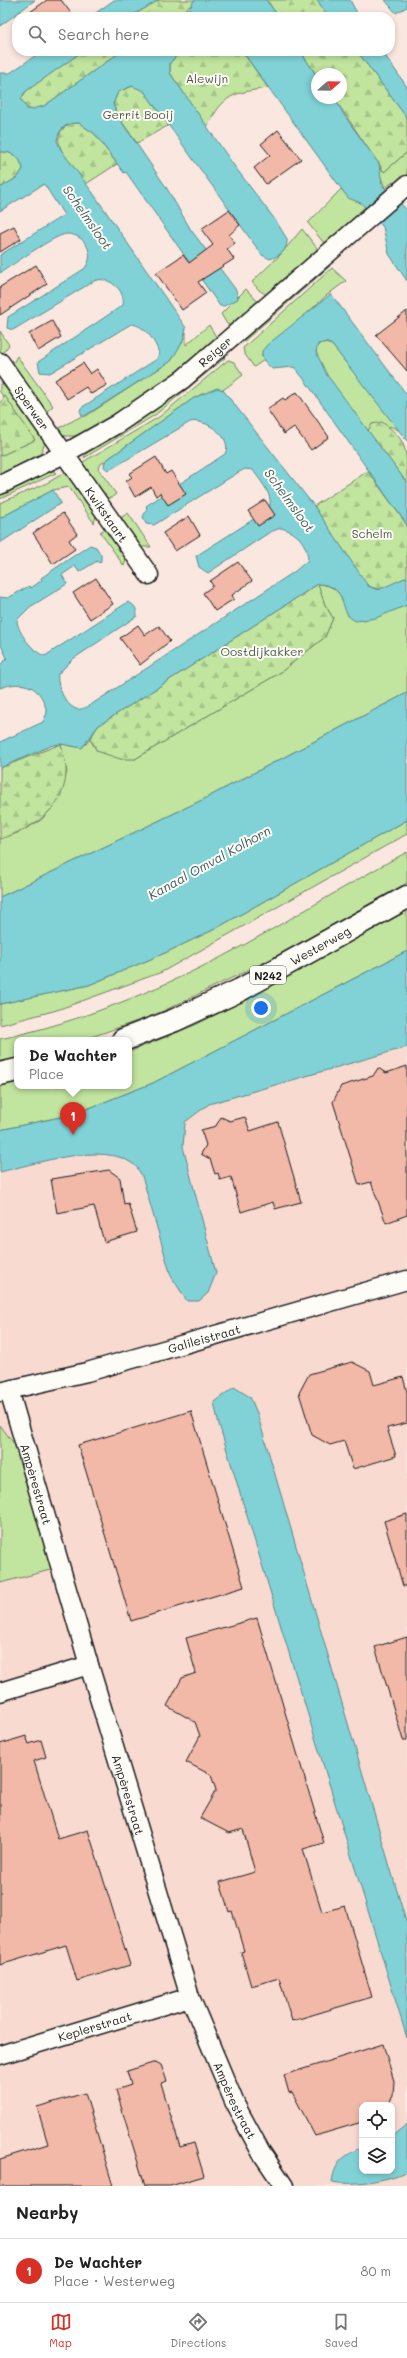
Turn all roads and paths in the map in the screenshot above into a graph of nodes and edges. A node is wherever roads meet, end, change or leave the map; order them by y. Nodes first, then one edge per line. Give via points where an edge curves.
1 (404, 187) edge
2 (0, 362) edge
3 (64, 454) junction
4 (0, 485) edge
5 (149, 575) dead end
6 (407, 897) edge
7 (130, 1037) edge
8 (14, 1071) edge
9 (0, 1074) edge
10 (407, 1280) edge
11 (4, 1391) edge
12 (89, 1665) junction
13 (0, 1692) edge
14 (190, 1996) junction
15 (0, 2055) edge
16 (284, 2186) edge

1 - 3 street, Reiger via 183,379 118,424
2 - 3 street, Sperwer
3 - 4 street, Reiger
3 - 5 street, Kwikstaart
6 - 7 main road, Westerweg / N242 via 228,996
8 - 9 main road
10 - 11 street, Galileistraat via 87,1372
11 - 12 street, Ampèrestraat
12 - 13 street
12 - 14 street, Ampèrestraat
14 - 15 street, Keplerstraat
14 - 16 street, Ampèrestraat via 236,2106 261,2152

